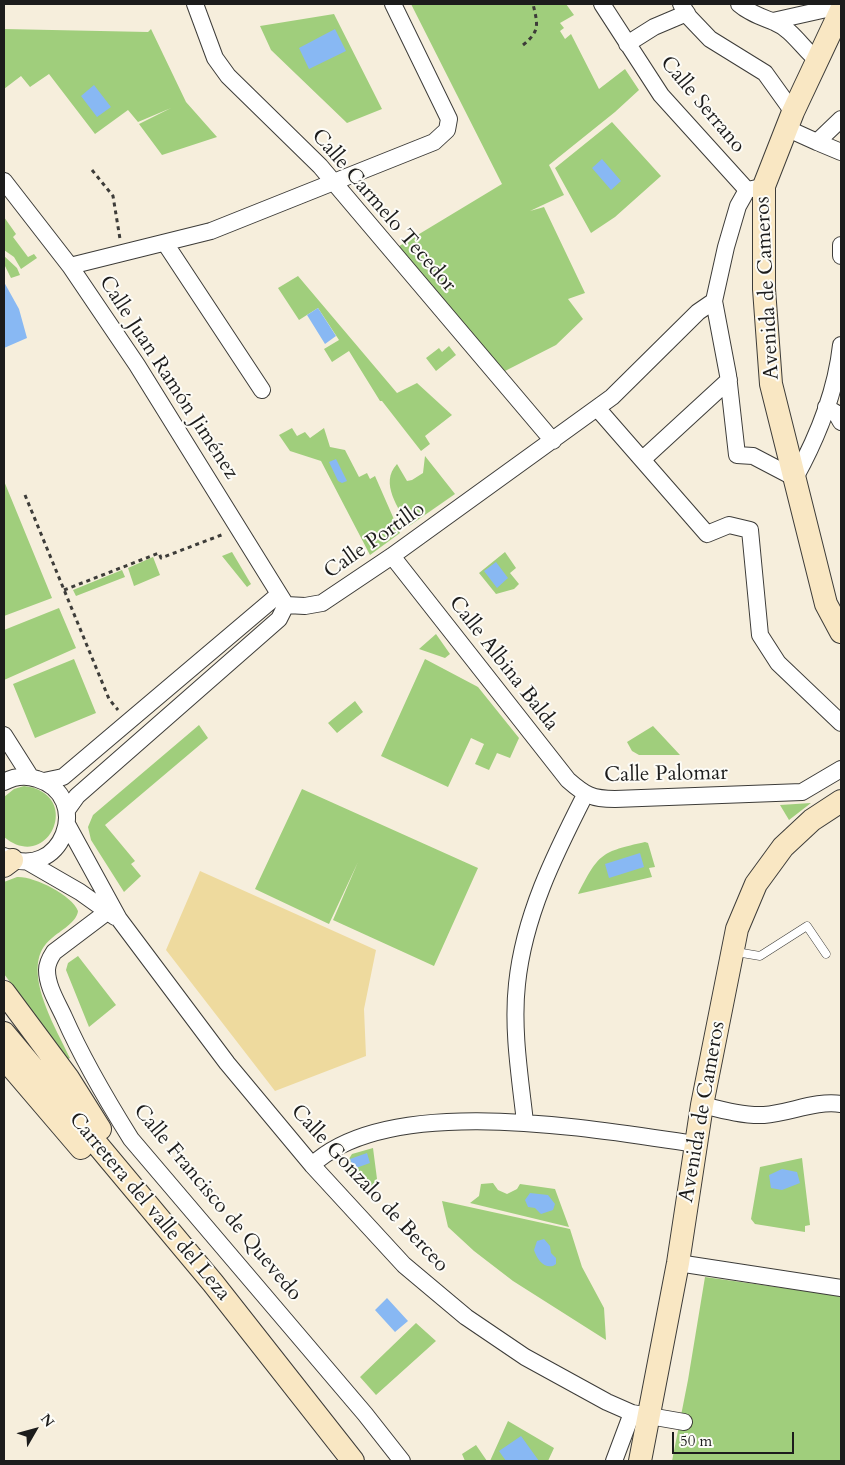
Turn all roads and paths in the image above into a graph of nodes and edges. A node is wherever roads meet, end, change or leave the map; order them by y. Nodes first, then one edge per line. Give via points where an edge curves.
1 (195, 4) edge
2 (394, 4) edge
3 (533, 4) edge
4 (739, 4) edge
5 (839, 4) edge
6 (609, 7) edge
7 (684, 8) edge
8 (841, 10) edge
9 (773, 21) junction
10 (627, 44) junction
11 (523, 45) dead end
12 (818, 61) junction
13 (841, 119) edge
14 (790, 120) junction
15 (817, 142) junction
16 (841, 152) edge
17 (92, 170) dead end
18 (4, 181) edge
19 (333, 184) junction
20 (755, 188) junction
21 (121, 240) dead end
22 (165, 243) junction
23 (841, 245) edge
24 (841, 256) edge
25 (70, 266) junction
26 (714, 301) junction
27 (841, 345) edge
28 (729, 380) junction
29 (262, 390) dead end
30 (820, 405) junction
31 (597, 408) junction
32 (841, 422) edge
33 (553, 441) junction
34 (643, 459) junction
35 (795, 478) junction
36 (25, 494) dead end
37 (229, 532) dead end
38 (392, 556) junction
39 (64, 590) junction
40 (282, 600) junction
41 (841, 632) edge
42 (118, 710) dead end
43 (841, 723) edge
44 (4, 735) edge
45 (841, 769) edge
46 (37, 778) junction
47 (4, 782) edge
48 (585, 795) junction
49 (841, 801) edge
50 (67, 818) junction
51 (12, 861) edge
52 (80, 892) junction
53 (113, 916) junction
54 (80, 931) junction
55 (731, 952) junction
56 (826, 954) dead end
57 (4, 992) edge
58 (4, 1033) edge
59 (4, 1046) edge
60 (4, 1058) edge
61 (28, 1086) junction
62 (841, 1104) edge
63 (702, 1105) junction
64 (525, 1122) junction
65 (696, 1144) junction
66 (312, 1165) junction
67 (678, 1262) junction
68 (213, 1283) junction
69 (841, 1288) edge
70 (292, 1383) junction
71 (641, 1414) junction
72 (684, 1422) dead end
73 (354, 1461) edge
74 (402, 1461) edge
75 (614, 1461) edge
76 (640, 1461) edge

1 - 19 street, Calle Carmelo Tecedor via 215,58 228,76 320,166
2 - 19 street via 449,119 447,130 434,142
3 - 11 path via 537,25 535,35
4 - 9 street via 767,21
5 - 9 street
6 - 10 street, Calle Serrano
7 - 10 street
7 - 14 street via 710,39 765,74
8 - 12 main road, Avenida de Cameros
9 - 12 street via 791,33
10 - 20 street, Calle Serrano via 661,95
12 - 14 main road, Avenida de Cameros
13 - 15 street
14 - 15 street
14 - 20 main road, Avenida de Cameros
15 - 16 street
17 - 21 path via 113,196
18 - 25 street, Calle Juan Ramón Jiménez
19 - 22 street via 211,231
19 - 33 street, Calle Carmelo Tecedor
20 - 26 street via 738,206
20 - 35 main road, Avenida de Cameros via 771,384
22 - 25 street
22 - 29 street
23 - 24 street
25 - 40 street, Calle Juan Ramón Jiménez via 142,373
26 - 28 street
26 - 31 street, Calle Portillo via 698,312 612,398
27 - 30 street via 832,391
28 - 34 street
28 - 35 street via 737,456 753,456
30 - 32 street via 836,413
30 - 35 street via 810,449
31 - 33 street, Calle Portillo
31 - 34 street
33 - 38 street, Calle Portillo
34 - 43 street via 707,534 729,525 750,530 760,635 778,663
35 - 41 main road, Avenida de Cameros via 826,604
36 - 39 path
37 - 39 path via 161,558 159,553
38 - 40 street, Calle Portillo via 322,603 305,606
38 - 48 street, Calle Albina Balda via 568,780
39 - 42 path via 109,699
40 - 46 street via 63,776
40 - 50 street via 279,619 76,796
44 - 46 street, Calle Gonzalo de Berceo
45 - 48 street, Calle Palomar via 802,792 615,799
46 - 47 street via 20,776
46 - 50 street, Calle Gonzalo de Berceo via 59,793
48 - 64 street, Calle Palomar via 551,861 525,940 517,985 516,1025
49 - 55 main road, Avenida de Cameros via 812,820 784,847 756,884
50 - 51 street via 63,838 54,850 42,859
50 - 53 street, Calle Gonzalo de Berceo
51 - 52 street, Calle Gonzalo de Berceo
52 - 53 street, Calle Gonzalo de Berceo
52 - 54 street via 87,917
53 - 54 street, Calle Francisco de Quevedo
53 - 66 street, Calle Gonzalo de Berceo via 226,1063
54 - 74 street, Calle Francisco de Quevedo via 54,952 47,970 54,996 102,1094 131,1139
55 - 56 lane via 760,956 807,926
55 - 63 main road, Avenida de Cameros
57 - 68 main road via 68,1078 106,1138 187,1239
58 - 68 main road, Carretera del valle del Leza
59 - 61 main road
60 - 61 main road, Carretera del valle del Leza
61 - 70 main road, Carretera del valle del Leza via 215,1302
62 - 63 street via 830,1102 762,1115
63 - 65 main road, Avenida de Cameros
64 - 65 street
64 - 66 street via 448,1121 402,1127 353,1139 324,1153
65 - 67 main road, Avenida de Cameros
66 - 71 street, Calle Gonzalo de Berceo via 404,1264 466,1317 525,1356 607,1402
67 - 69 street
67 - 71 main road, Avenida de Cameros
68 - 70 main road, Carretera del valle del Leza
70 - 73 main road, Carretera del valle del Leza
71 - 72 street, Calle Gonzalo de Berceo
71 - 75 street
71 - 76 main road, Avenida de Cameros

